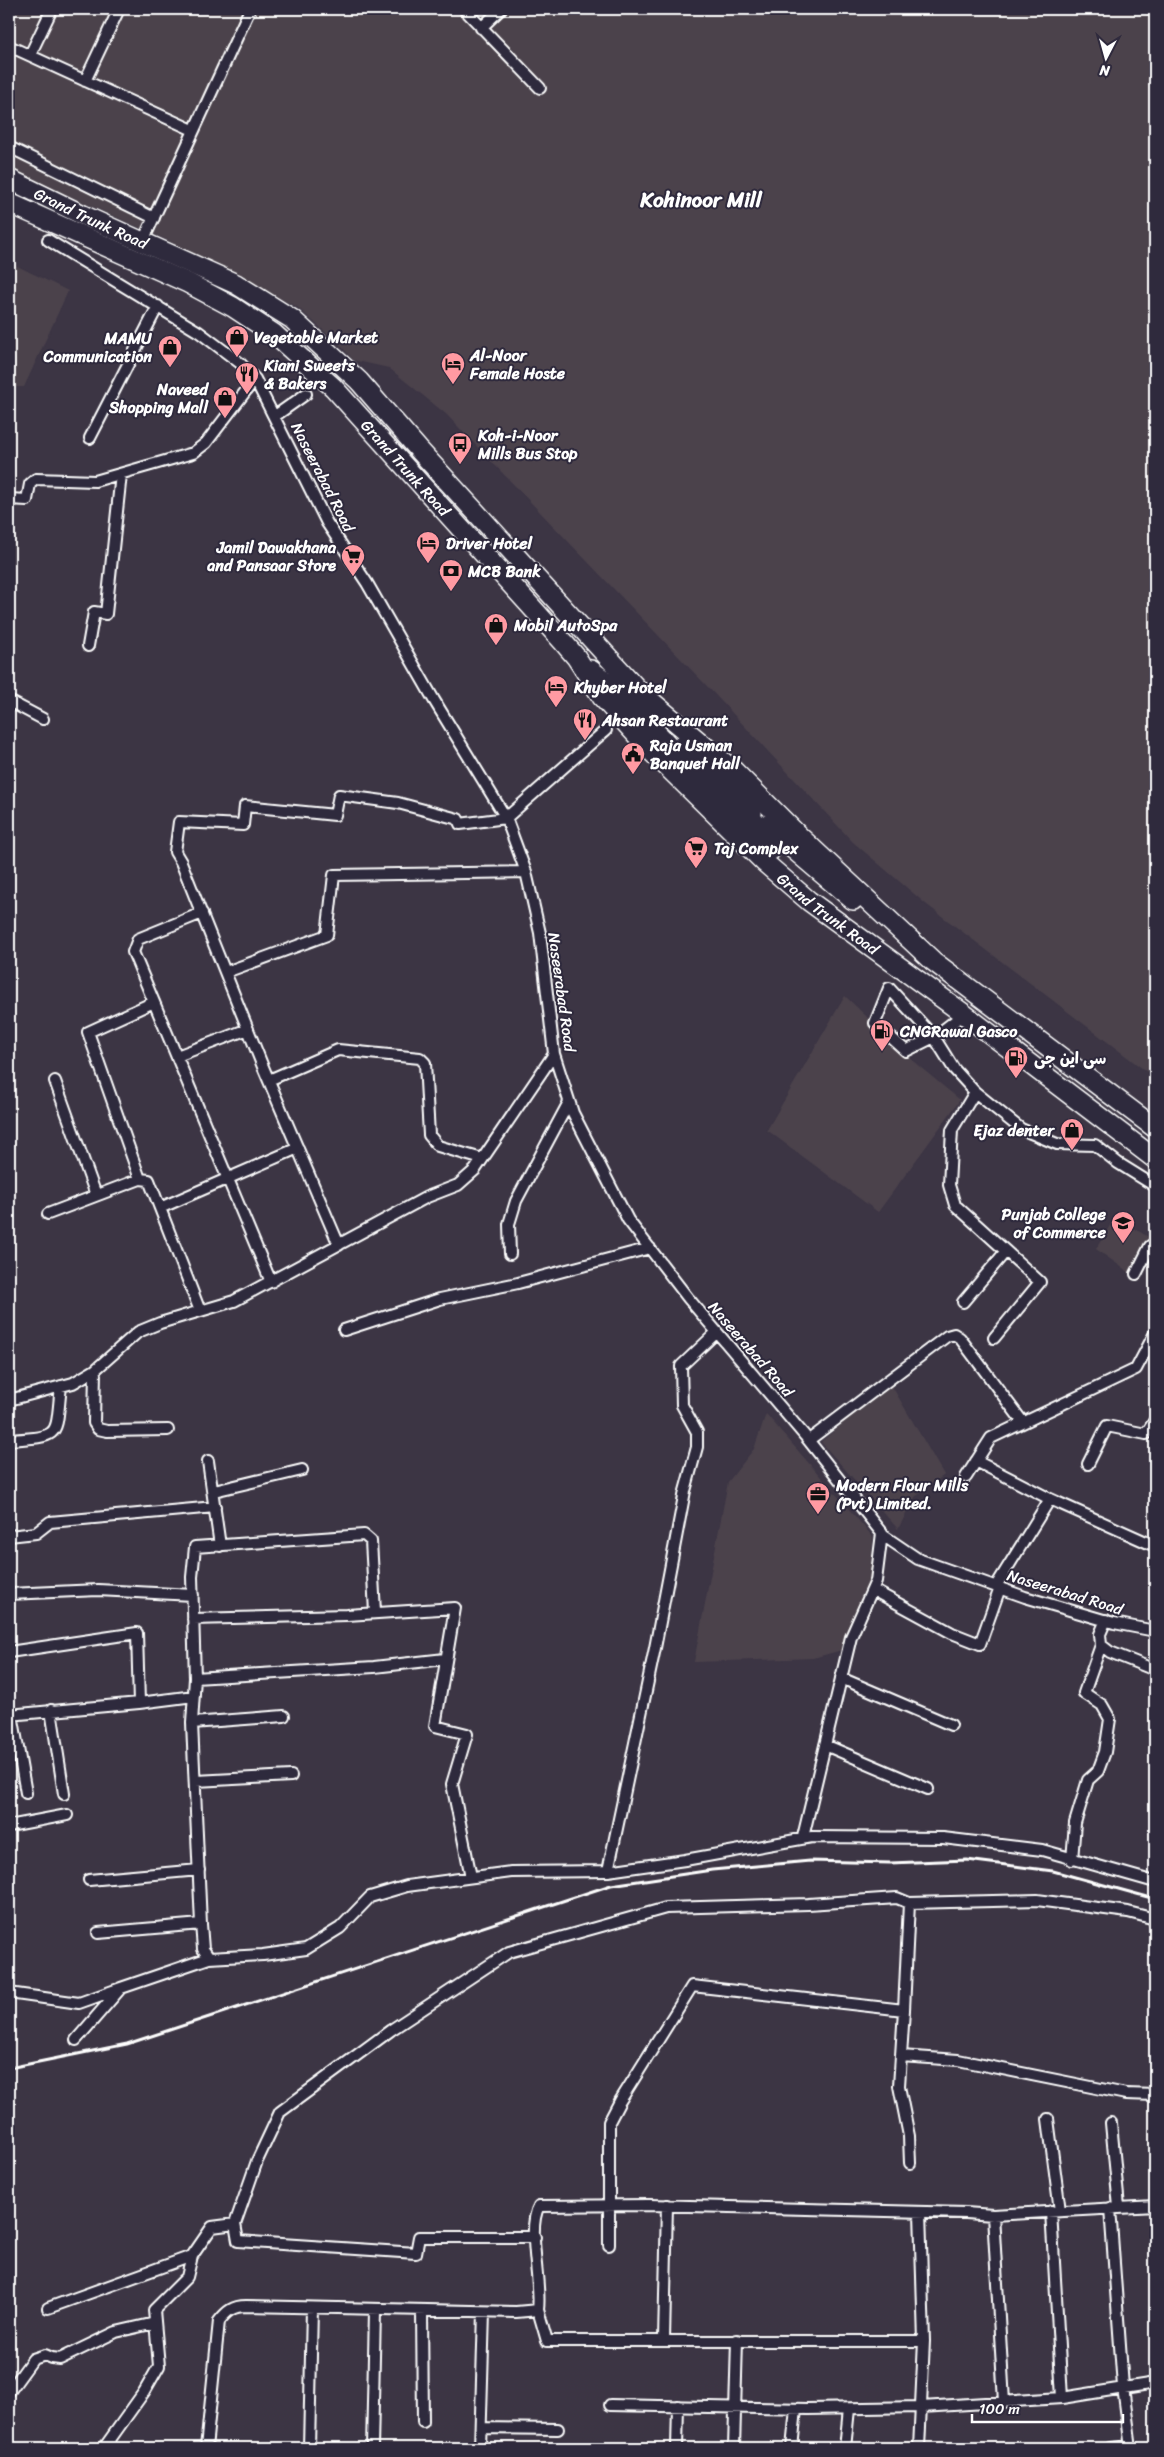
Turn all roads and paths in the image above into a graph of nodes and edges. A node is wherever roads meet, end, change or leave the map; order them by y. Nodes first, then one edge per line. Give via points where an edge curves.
1 (52, 9) edge
2 (119, 9) edge
3 (248, 9) edge
4 (464, 9) edge
5 (501, 9) edge
6 (481, 28) junction
7 (9, 46) edge
8 (30, 55) junction
9 (85, 81) junction
10 (540, 88) dead end
11 (194, 130) junction
12 (9, 147) edge
13 (9, 178) edge
14 (9, 203) edge
15 (154, 218) junction
16 (48, 240) dead end
17 (143, 241) junction
18 (158, 306) junction
19 (255, 379) junction
20 (306, 394) dead end
21 (275, 416) junction
22 (90, 438) dead end
23 (122, 474) junction
24 (9, 499) edge
25 (88, 646) dead end
26 (576, 657) junction
27 (639, 691) junction
28 (9, 701) edge
29 (43, 719) dead end
30 (606, 730) dead end
31 (506, 818) junction
32 (526, 872) junction
33 (202, 913) junction
34 (933, 961) junction
35 (897, 965) junction
36 (226, 972) junction
37 (154, 1002) junction
38 (964, 1014) junction
39 (248, 1029) junction
40 (934, 1037) junction
41 (554, 1054) junction
42 (177, 1056) junction
43 (269, 1080) junction
44 (55, 1081) dead end
45 (975, 1092) junction
46 (569, 1102) junction
47 (1155, 1128) edge
48 (298, 1148) junction
49 (482, 1159) junction
50 (1155, 1159) edge
51 (228, 1178) junction
52 (140, 1179) junction
53 (1155, 1186) edge
54 (96, 1195) junction
55 (160, 1208) junction
56 (48, 1214) dead end
57 (1155, 1243) edge
58 (339, 1245) junction
59 (650, 1248) junction
60 (1006, 1252) junction
61 (510, 1254) dead end
62 (1136, 1274) dead end
63 (271, 1282) junction
64 (963, 1302) dead end
65 (200, 1311) junction
66 (344, 1330) dead end
67 (717, 1332) junction
68 (1155, 1334) edge
69 (994, 1338) dead end
70 (95, 1370) junction
71 (61, 1386) junction
72 (9, 1400) edge
73 (1155, 1420) edge
74 (1022, 1421) junction
75 (168, 1430) dead end
76 (9, 1440) edge
77 (809, 1440) junction
78 (208, 1461) dead end
79 (976, 1461) junction
80 (1088, 1464) dead end
81 (302, 1470) dead end
82 (966, 1477) dead end
83 (214, 1492) junction
84 (1050, 1499) junction
85 (216, 1507) junction
86 (882, 1532) junction
87 (9, 1536) edge
88 (220, 1546) junction
89 (1155, 1546) edge
90 (998, 1587) junction
91 (873, 1590) junction
92 (9, 1594) edge
93 (192, 1595) junction
94 (375, 1612) junction
95 (193, 1619) junction
96 (1106, 1620) junction
97 (1155, 1631) edge
98 (1101, 1645) junction
99 (9, 1652) edge
100 (446, 1659) junction
101 (1155, 1670) edge
102 (195, 1678) junction
103 (841, 1678) junction
104 (194, 1696) junction
105 (139, 1704) junction
106 (51, 1710) junction
107 (10, 1715) edge
108 (284, 1716) dead end
109 (192, 1723) junction
110 (951, 1725) dead end
111 (825, 1745) junction
112 (291, 1776) dead end
113 (196, 1781) junction
114 (928, 1789) dead end
115 (26, 1793) dead end
116 (64, 1794) dead end
117 (67, 1815) dead end
118 (9, 1826) edge
119 (803, 1837) junction
120 (1072, 1860) junction
121 (199, 1870) junction
122 (608, 1870) junction
123 (470, 1877) junction
124 (89, 1880) dead end
125 (1155, 1882) edge
126 (909, 1903) junction
127 (1155, 1919) edge
128 (201, 1924) junction
129 (98, 1933) dead end
130 (209, 1958) junction
131 (121, 1988) junction
132 (9, 1993) edge
133 (904, 2010) junction
134 (76, 2040) dead end
135 (901, 2056) junction
136 (1155, 2095) edge
137 (1048, 2119) dead end
138 (1111, 2122) dead end
139 (910, 2162) dead end
140 (610, 2205) junction
141 (667, 2206) junction
142 (1155, 2206) edge
143 (1115, 2208) junction
144 (1055, 2211) junction
145 (920, 2212) junction
146 (993, 2215) junction
147 (235, 2224) junction
148 (535, 2237) junction
149 (609, 2245) dead end
150 (192, 2256) junction
151 (48, 2308) dead end
152 (312, 2308) junction
153 (375, 2310) junction
154 (538, 2310) junction
155 (422, 2311) junction
156 (484, 2312) junction
157 (155, 2322) junction
158 (664, 2340) junction
159 (737, 2340) junction
160 (924, 2341) junction
161 (1155, 2383) edge
162 (1123, 2387) junction
163 (9, 2392) edge
164 (1062, 2398) junction
165 (1004, 2402) junction
166 (610, 2405) dead end
167 (678, 2406) junction
168 (734, 2406) junction
169 (922, 2407) junction
170 (796, 2409) junction
171 (849, 2409) junction
172 (423, 2422) dead end
173 (481, 2428) junction
174 (558, 2430) dead end
175 (1131, 2447) edge
176 (104, 2448) edge
177 (206, 2448) edge
178 (309, 2448) edge
179 (372, 2448) edge
180 (480, 2448) edge
181 (677, 2448) edge
182 (734, 2448) edge
183 (792, 2448) edge
184 (845, 2448) edge
185 (919, 2448) edge
186 (1110, 2448) edge

1 - 8 street
2 - 9 street
3 - 11 street
4 - 6 street
5 - 6 street
6 - 10 street
7 - 8 street
8 - 9 street
9 - 11 street
11 - 15 street
12 - 15 street
13 - 17 highway, Grand Trunk Road
14 - 26 highway, Grand Trunk Road via 188,283 274,334 333,387
15 - 17 street
16 - 18 street, Naseerabad Road
17 - 27 highway, Grand Trunk Road via 264,300 292,319 335,357
18 - 19 street, Naseerabad Road via 240,363
18 - 22 street
19 - 21 street, Naseerabad Road
19 - 23 street via 206,443 193,453
20 - 21 street
21 - 31 street, Naseerabad Road via 327,523 367,583
23 - 24 street via 95,481 36,479 30,484 27,500
23 - 25 street via 106,614 94,612
26 - 27 highway via 612,686 741,824 750,822 752,813
26 - 35 highway, Grand Trunk Road via 602,697 654,754 764,862 809,901
27 - 34 highway, Grand Trunk Road via 734,772
28 - 29 street
30 - 31 street
31 - 32 street, Naseerabad Road
31 - 33 street via 460,824 458,819 398,803 339,795 335,815 245,806 244,825 179,822 175,852
32 - 36 street via 334,875 327,935
32 - 41 street, Naseerabad Road via 540,933
33 - 36 street
33 - 37 street via 138,939 134,945 133,952
34 - 35 highway via 842,892 765,825 754,828 754,835 774,855
34 - 47 highway, Grand Trunk Road
35 - 38 highway, Grand Trunk Road
36 - 39 street
37 - 42 street
37 - 52 street via 88,1032
38 - 40 street
38 - 50 highway, Grand Trunk Road
39 - 42 street
39 - 43 street
40 - 40 street via 906,1051 875,1023 890,988
40 - 45 street via 954,1069
41 - 46 street, Naseerabad Road
41 - 49 street
42 - 51 street
43 - 48 street
43 - 49 street via 338,1050 420,1058 425,1063 429,1135 438,1146
44 - 54 street
45 - 53 street via 1022,1129 1058,1144 1095,1144
45 - 60 street via 952,1130 949,1185 955,1205
46 - 59 street, Naseerabad Road via 628,1220
46 - 61 street via 516,1201 509,1224
48 - 51 street
48 - 58 street
49 - 58 street via 458,1186 427,1197
51 - 55 street
51 - 63 street
52 - 54 street
52 - 55 street via 149,1180
54 - 56 street
55 - 65 street
57 - 62 street via 1150,1246
58 - 63 street
59 - 66 street via 518,1283 440,1299
59 - 67 street, Naseerabad Road
60 - 64 street
60 - 69 street via 1040,1282
63 - 65 street via 234,1301
65 - 70 street via 138,1332
67 - 77 street, Naseerabad Road
67 - 122 street via 681,1366 682,1405 697,1432 697,1447 685,1491
68 - 74 street via 1136,1369
70 - 71 street
70 - 75 street via 94,1423 98,1429
71 - 72 street
71 - 76 street via 56,1428 52,1434 47,1438
73 - 80 street via 1146,1434 1107,1426
74 - 77 street via 954,1334 947,1336
74 - 79 street via 991,1438
77 - 86 street, Naseerabad Road
78 - 83 street
79 - 82 street
79 - 84 street
81 - 83 street
83 - 85 street
84 - 89 street
84 - 90 street
85 - 87 street via 50,1522 36,1533
85 - 88 street
86 - 90 street, Naseerabad Road via 918,1559
86 - 91 street
88 - 93 street via 195,1547
88 - 94 street via 364,1535 371,1541
90 - 91 street via 980,1644 952,1633
90 - 96 street, Naseerabad Road
91 - 103 street via 851,1637
92 - 93 street via 98,1590
93 - 95 street
94 - 95 street
94 - 100 street via 455,1608
95 - 102 street
96 - 97 street, Naseerabad Road
96 - 98 street via 1100,1634
98 - 101 street via 1110,1652
98 - 120 street via 1084,1693 1102,1705 1110,1719 1098,1771 1088,1780 1075,1823
99 - 105 street via 137,1633
100 - 102 street via 374,1667
100 - 123 street via 435,1726 467,1734 452,1784
102 - 104 street
103 - 110 street
103 - 111 street
104 - 105 street
104 - 109 street
105 - 106 street
106 - 107 street
106 - 116 street
107 - 115 street
108 - 109 street
109 - 113 street
111 - 114 street
111 - 119 street
112 - 113 street
113 - 121 street
117 - 118 street
119 - 120 street via 943,1838 1042,1850
119 - 122 street via 685,1860
120 - 125 street
121 - 124 street
121 - 128 street
122 - 123 street via 511,1872
123 - 130 street via 407,1886 370,1897 340,1928 306,1949
126 - 127 street via 1037,1900 1128,1912
126 - 133 street
126 - 147 street via 896,1898 666,1908 509,1952 391,2030 280,2112 257,2161
128 - 129 street
128 - 130 street via 204,1949
130 - 131 street
131 - 132 street via 79,2003
131 - 134 street
133 - 135 street
133 - 140 street via 692,1986 609,2122
135 - 136 street via 958,2060 1126,2094
135 - 139 street via 899,2086 909,2136
137 - 144 street
138 - 143 street
140 - 141 street
140 - 148 street via 538,2206
140 - 149 street
141 - 145 street
141 - 158 street
142 - 143 street
143 - 144 street
143 - 162 street
144 - 146 street
144 - 164 street
145 - 146 street
145 - 160 street
146 - 165 street
147 - 148 street via 238,2241 416,2253 419,2237
147 - 150 street via 212,2227
148 - 154 street
150 - 151 street
150 - 157 street via 186,2277 154,2310
152 - 153 street
152 - 177 street via 237,2306 218,2321
152 - 178 street
153 - 155 street
153 - 179 street
154 - 156 street
154 - 158 street via 548,2341
155 - 156 street
155 - 172 street
156 - 173 street
157 - 163 street via 116,2332 60,2359 45,2355 32,2359
157 - 176 street via 159,2366
158 - 159 street
159 - 160 street
159 - 168 street
160 - 169 street
161 - 162 street
162 - 164 street
162 - 175 street
164 - 165 street
165 - 169 street
166 - 167 street
167 - 168 street
167 - 181 street
168 - 170 street
168 - 182 street
169 - 171 street
169 - 185 street
170 - 171 street
170 - 183 street
171 - 184 street
173 - 174 street
173 - 180 street
175 - 186 street

